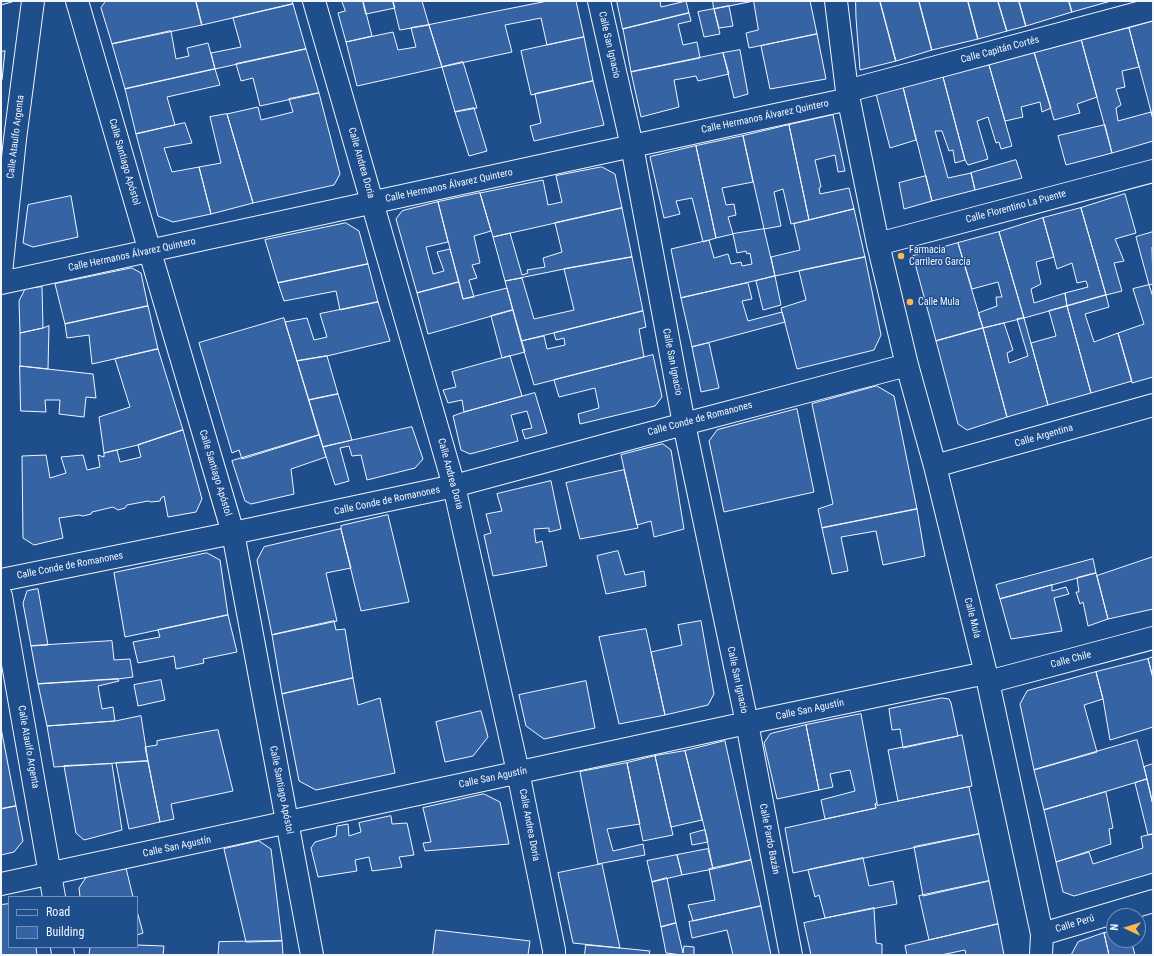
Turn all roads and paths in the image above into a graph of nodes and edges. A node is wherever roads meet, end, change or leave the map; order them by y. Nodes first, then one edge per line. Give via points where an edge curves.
1 (33, 1) edge
2 (77, 1) edge
3 (314, 1) edge
4 (599, 1) edge
5 (836, 1) edge
6 (1153, 9) edge
7 (848, 95) junction
8 (8, 140) edge
9 (632, 146) junction
10 (1153, 171) edge
11 (372, 203) junction
12 (878, 244) junction
13 (150, 252) junction
14 (1, 273) edge
15 (1, 283) edge
16 (907, 365) junction
17 (1153, 405) edge
18 (684, 424) junction
19 (935, 466) junction
20 (454, 486) junction
21 (233, 533) junction
22 (1, 580) edge
23 (1, 596) edge
24 (1153, 638) edge
25 (987, 677) junction
26 (747, 723) junction
27 (518, 772) junction
28 (287, 822) junction
29 (50, 874) junction
30 (1, 884) edge
31 (54, 896) edge
32 (1153, 901) edge
33 (1042, 944) edge
34 (312, 955) edge
35 (554, 955) edge
36 (791, 955) edge

1 - 8 street, Calle Ataulfo Argenta
2 - 13 street, Calle Santiago Apóstol
3 - 11 street, Calle Andrea Doria
4 - 9 street, Calle San Ignacio
5 - 7 street, Calle Mula
6 - 7 street, Calle Capitán Cortés
7 - 9 street, Calle Hermanos Álvarez Quintero
7 - 12 street, Calle Mula
8 - 14 street, Calle Ataulfo Argenta
9 - 11 street, Calle Hermanos Álvarez Quintero
9 - 18 street, Calle San Ignacio
10 - 12 street, Calle Florentino La Puente
11 - 13 street, Calle Hermanos Álvarez Quintero
11 - 20 street, Calle Andrea Doria
12 - 16 street, Calle Mula
13 - 15 street, Calle Hermanos Álvarez Quintero
13 - 21 street, Calle Santiago Apóstol
16 - 18 street, Calle Conde de Romanones
16 - 19 street, Calle Mula
17 - 19 street, Calle Argentina
18 - 20 street, Calle Conde de Romanones
18 - 26 street, Calle San Ignacio
19 - 25 street, Calle Mula
20 - 21 street, Calle Conde de Romanones
20 - 27 street, Calle Andrea Doria
21 - 22 street, Calle Conde de Romanones
21 - 28 street, Calle Santiago Apóstol
23 - 29 street, Calle Ataulfo Argenta
24 - 25 street, Calle Chile
25 - 26 street, Calle San Agustín
25 - 33 street, Calle Mula
26 - 27 street, Calle San Agustín
26 - 36 street, Calle Pardo Bazán
27 - 28 street, Calle San Agustín
27 - 35 street, Calle Andrea Doria
28 - 29 street, Calle San Agustín
28 - 34 street, Calle Santiago Apóstol
29 - 30 street, Calle San Agustín
29 - 31 street, Calle Ataulfo Argenta
32 - 33 street, Calle Perú

